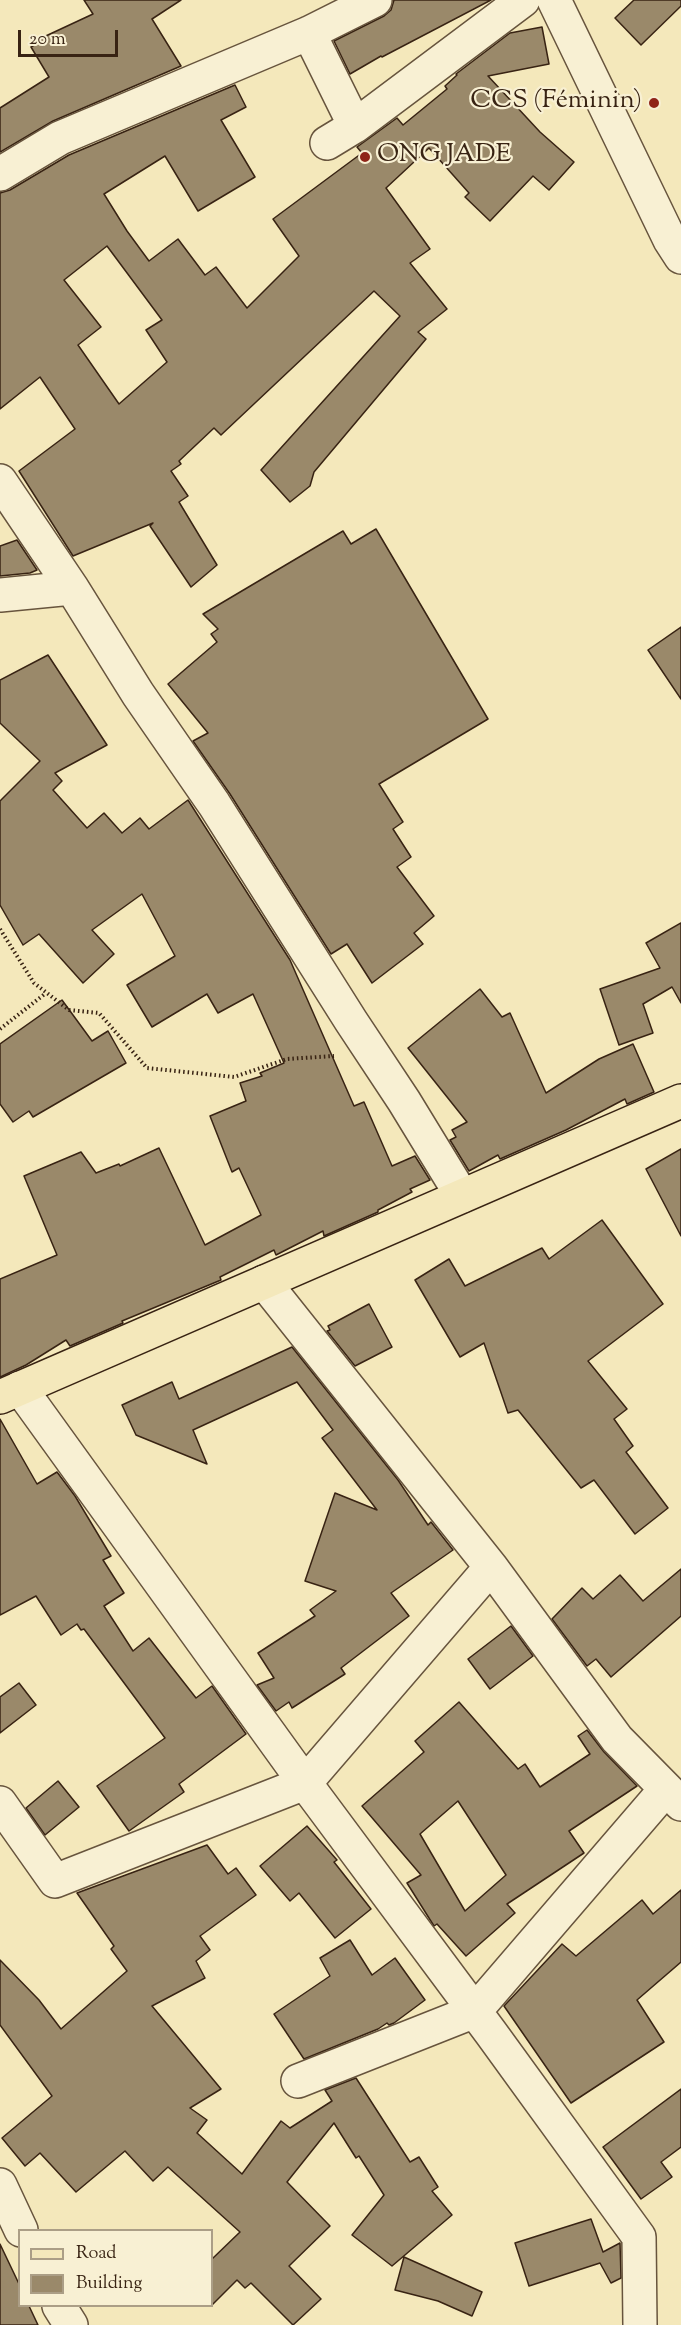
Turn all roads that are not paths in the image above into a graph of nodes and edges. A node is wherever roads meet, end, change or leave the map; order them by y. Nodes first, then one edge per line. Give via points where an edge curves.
1 (375, 0) edge
2 (523, 0) edge
3 (554, 0) edge
4 (309, 33) junction
5 (355, 126) junction
6 (327, 142) dead end
7 (0, 174) edge
8 (681, 257) edge
9 (0, 481) edge
10 (72, 588) junction
11 (0, 595) edge
12 (681, 1101) edge
13 (462, 1196) junction
14 (264, 1282) junction
15 (10, 1393) edge
16 (491, 1567) junction
17 (305, 1782) junction
18 (673, 1797) edge
19 (0, 1803) edge
20 (475, 2011) junction
21 (298, 2081) dead end
22 (0, 2185) edge
23 (21, 2229) edge
24 (60, 2307) edge
25 (71, 2325) edge
26 (640, 2325) edge

1 - 4 street
2 - 5 street
3 - 8 street
4 - 5 street
4 - 7 street via 60,138
5 - 6 street
9 - 10 street
10 - 11 street
10 - 13 street
12 - 13 main road
13 - 14 main road
14 - 15 main road
14 - 16 street
15 - 17 street
16 - 17 street
16 - 18 street via 617,1739
17 - 19 street via 55,1881
17 - 20 street
18 - 20 street
20 - 21 street
20 - 26 street via 639,2237
22 - 23 street
24 - 25 street

